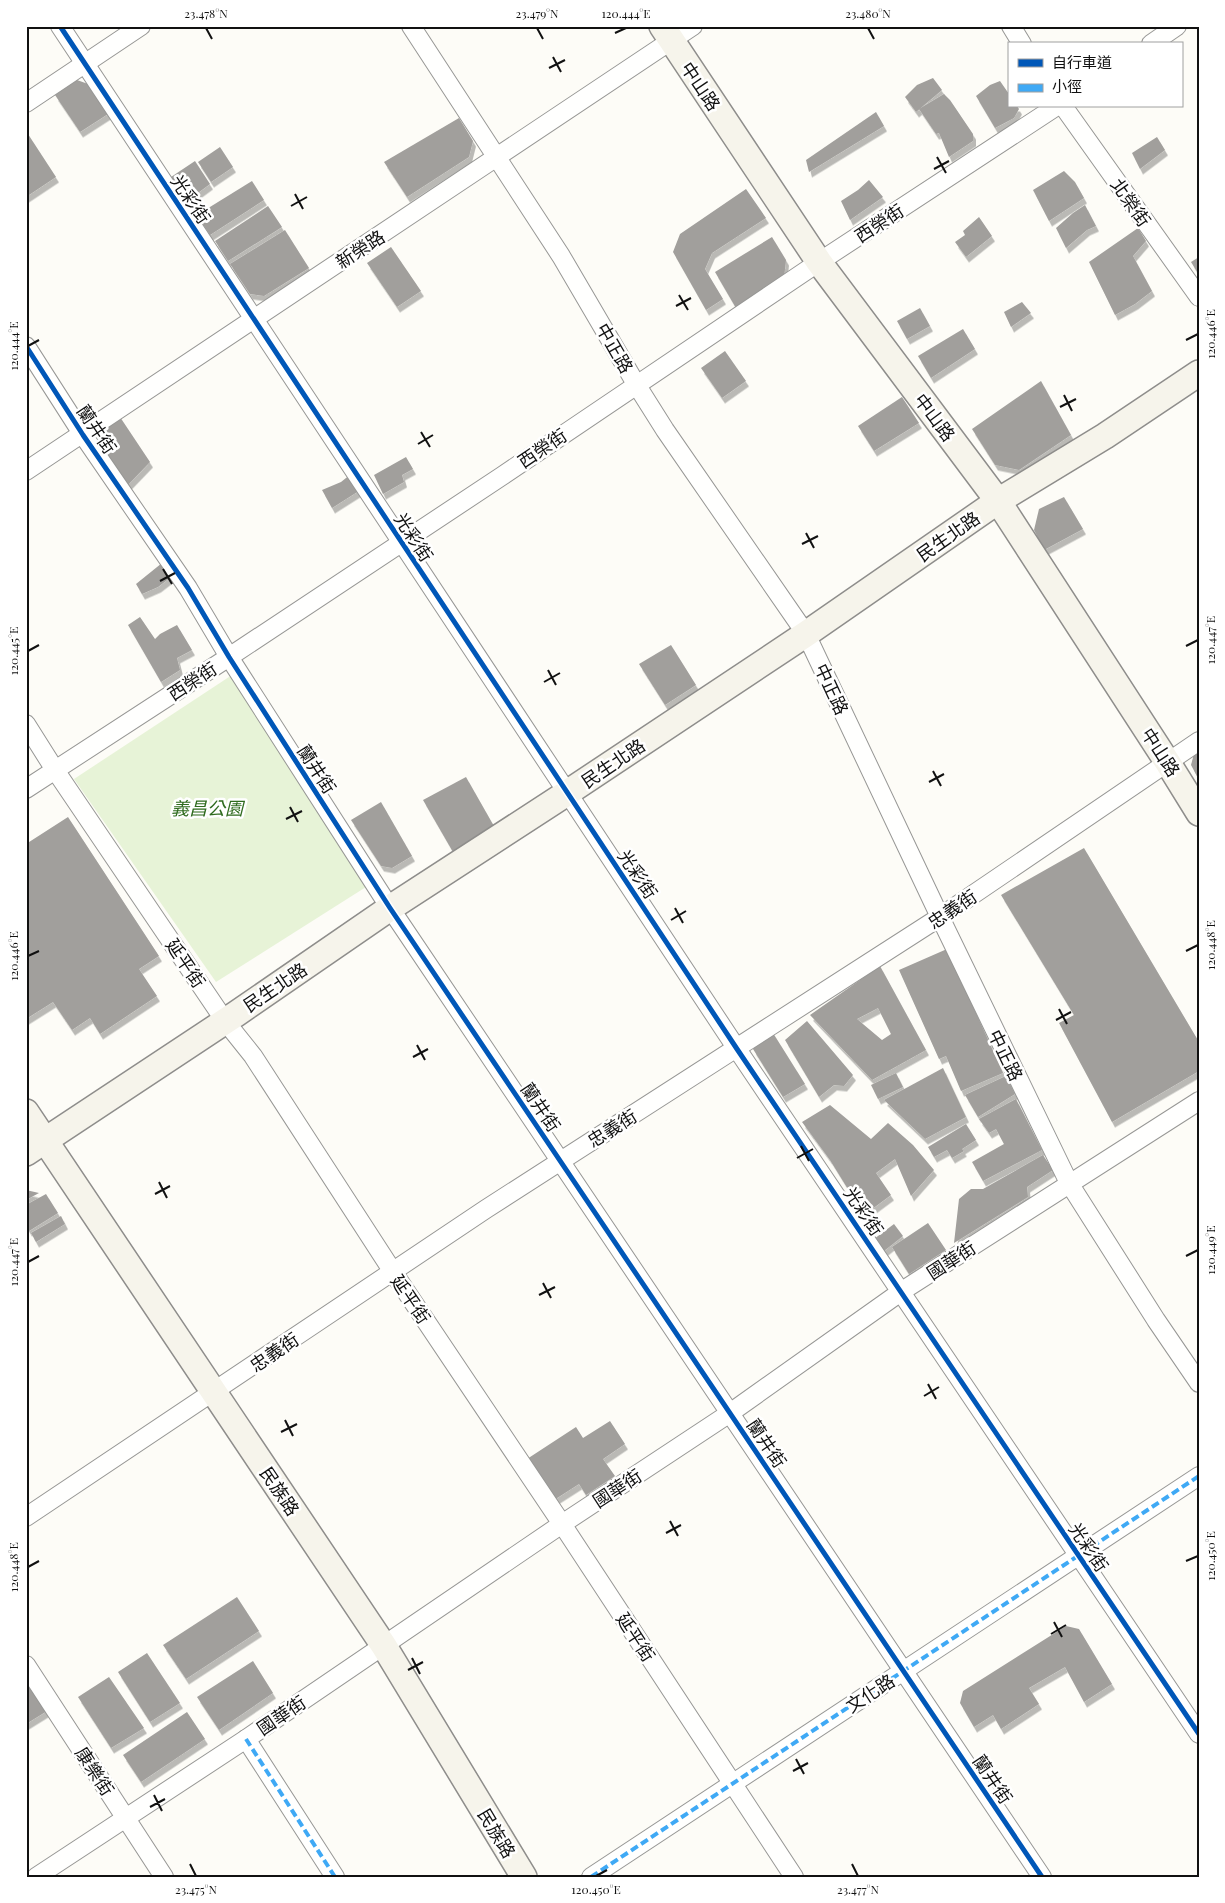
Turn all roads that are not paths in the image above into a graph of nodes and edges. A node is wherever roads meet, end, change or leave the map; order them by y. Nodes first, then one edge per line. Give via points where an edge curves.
1 (60, 26) edge
2 (141, 26) edge
3 (411, 26) edge
4 (692, 26) edge
5 (1011, 26) edge
6 (1177, 26) edge
7 (666, 33) edge
8 (1021, 42) edge
9 (1154, 42) edge
10 (84, 64) junction
11 (26, 103) edge
12 (1054, 108) edge
13 (1064, 108) edge
14 (497, 158) junction
15 (819, 262) junction
16 (1199, 297) edge
17 (253, 319) junction
18 (26, 346) edge
19 (1199, 373) edge
20 (636, 384) junction
21 (83, 434) junction
22 (26, 471) edge
23 (998, 501) junction
24 (401, 543) junction
25 (806, 634) junction
26 (229, 657) junction
27 (26, 724) edge
28 (1199, 741) edge
29 (1168, 763) junction
30 (55, 770) junction
31 (26, 789) edge
32 (567, 793) junction
33 (1199, 813) edge
34 (390, 908) junction
35 (940, 917) junction
36 (225, 1021) junction
37 (738, 1048) junction
38 (1199, 1102) edge
39 (26, 1112) edge
40 (36, 1147) edge
41 (561, 1161) junction
42 (1069, 1183) junction
43 (393, 1272) junction
44 (902, 1292) junction
45 (1199, 1383) edge
46 (214, 1392) junction
47 (730, 1414) junction
48 (1199, 1476) edge
49 (26, 1517) edge
50 (562, 1524) junction
51 (1078, 1555) junction
52 (384, 1646) junction
53 (26, 1666) edge
54 (903, 1671) junction
55 (1199, 1734) edge
56 (246, 1738) junction
57 (732, 1784) junction
58 (126, 1818) junction
59 (36, 1877) edge
60 (164, 1877) edge
61 (334, 1877) edge
62 (524, 1877) edge
63 (591, 1877) edge
64 (794, 1877) edge
65 (1042, 1877) edge

1 - 10 street, 光彩街
2 - 10 street
3 - 14 street, 中正路
4 - 7 street, 新榮路
5 - 8 street
6 - 9 street
7 - 14 street, 新榮路
7 - 15 main road, 中山路
10 - 11 street
10 - 17 street, 光彩街
12 - 15 street, 西榮街
13 - 16 street, 北榮街
14 - 17 street, 新榮路
14 - 20 street, 中正路 via 561,256
15 - 20 street, 西榮街
15 - 23 main road, 中山路
17 - 21 street, 新榮路
17 - 24 street, 光彩街
18 - 21 street, 蘭井街
19 - 23 main road, 民生北路 via 1105,436
20 - 24 street, 西榮街
20 - 25 street, 中正路
21 - 22 street, 新榮路
21 - 26 street, 蘭井街 via 188,588
23 - 25 main road, 民生北路
23 - 29 main road, 中山路
24 - 26 street, 西榮街
24 - 32 street, 光彩街
25 - 32 main road, 民生北路
25 - 35 street, 中正路
26 - 30 street, 西榮街
26 - 34 street, 蘭井街
27 - 30 street, 延平街
28 - 29 street, 忠義街
29 - 33 main road, 中山路
29 - 35 street, 忠義街
30 - 31 street, 西榮街
30 - 36 street, 延平街
32 - 34 main road, 民生北路
32 - 37 street, 光彩街
34 - 36 main road, 民生北路
34 - 41 street, 蘭井街
35 - 37 street, 忠義街
35 - 42 street, 中正路
36 - 40 main road, 民生北路
36 - 43 street, 延平街 via 253,1056
37 - 41 street, 忠義街
37 - 44 street, 光彩街
38 - 42 street, 國華街
39 - 40 main road, 民族路
40 - 46 main road, 民族路
41 - 43 street, 忠義街
41 - 47 street, 蘭井街
42 - 44 street, 國華街
42 - 45 street, 中正路
43 - 46 street, 忠義街
43 - 50 street, 延平街
44 - 47 street, 國華街
44 - 51 street, 光彩街
46 - 49 street, 忠義街
46 - 52 main road, 民族路
47 - 50 street, 國華街
47 - 54 street, 蘭井街
48 - 51 street, 文化路
50 - 52 street, 國華街
50 - 57 street, 延平街
51 - 54 street, 文化路
51 - 55 street, 光彩街
52 - 56 street, 國華街
52 - 62 main road, 民族路
53 - 58 street, 康樂街
54 - 57 street, 文化路
54 - 65 street, 蘭井街
56 - 58 street, 國華街
56 - 61 street
57 - 63 street, 文化路
57 - 64 street, 延平街
58 - 59 street, 國華街
58 - 60 street, 康樂街

